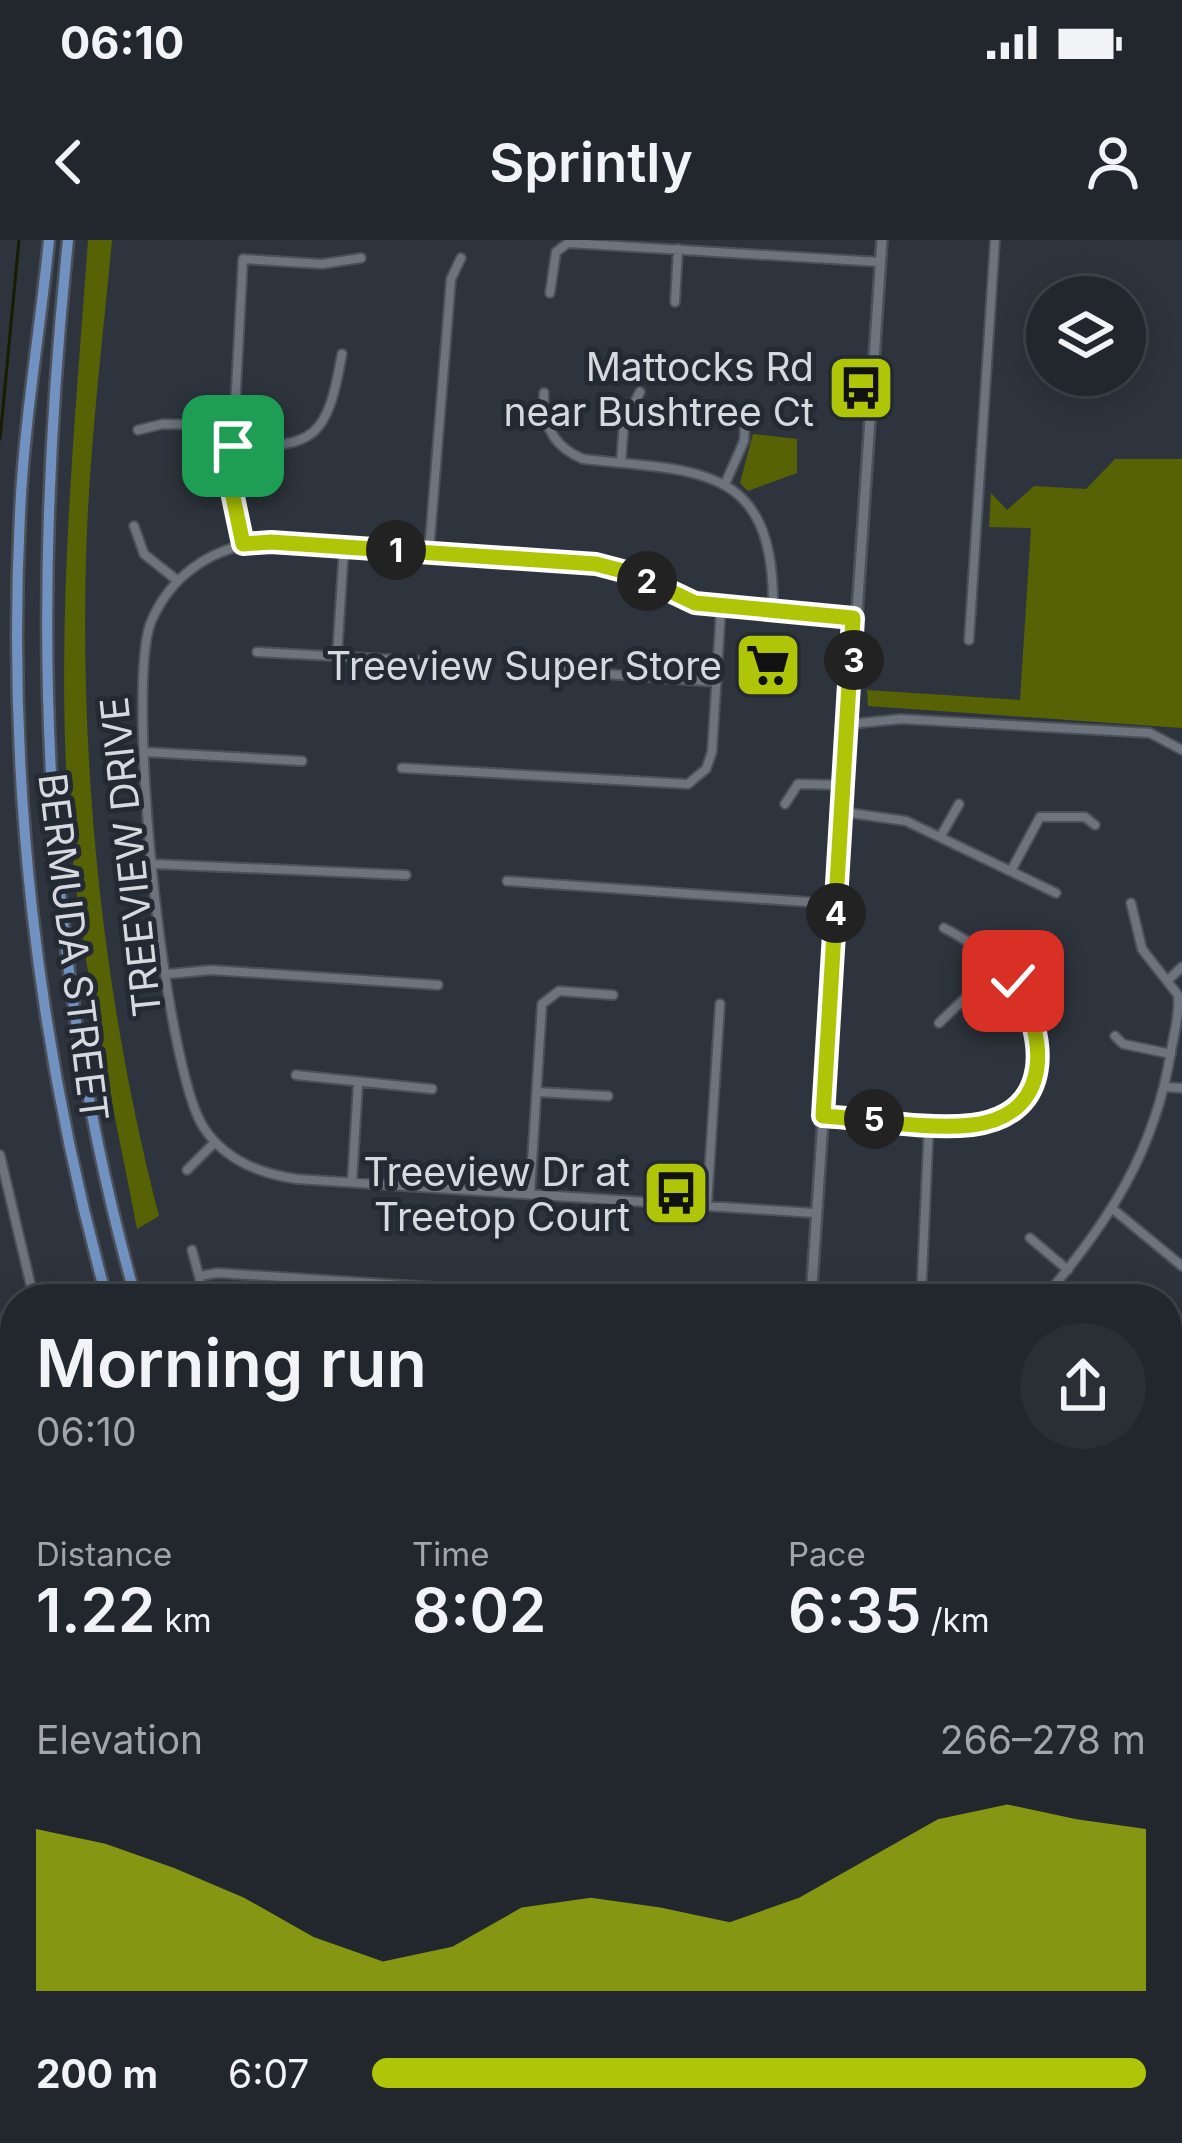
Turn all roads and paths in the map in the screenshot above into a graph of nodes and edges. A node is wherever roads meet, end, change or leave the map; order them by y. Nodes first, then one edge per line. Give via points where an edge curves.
1 (49, 240) edge
2 (68, 240) edge
3 (882, 240) edge
4 (995, 240) edge
5 (678, 249) junction
6 (361, 258) dead end
7 (461, 258) dead end
8 (880, 262) junction
9 (550, 293) dead end
10 (675, 302) dead end
11 (342, 354) dead end
12 (640, 392) dead end
13 (544, 393) dead end
14 (746, 406) dead end
15 (235, 425) junction
16 (138, 430) dead end
17 (233, 446) junction
18 (621, 462) junction
19 (725, 484) junction
20 (134, 526) dead end
21 (243, 544) junction
22 (344, 547) junction
23 (429, 552) junction
24 (178, 581) junction
25 (721, 608) junction
26 (773, 612) junction
27 (853, 618) junction
28 (969, 640) dead end
29 (257, 652) dead end
30 (337, 656) junction
31 (422, 662) dead end
32 (524, 668) dead end
33 (716, 682) junction
34 (850, 724) junction
35 (1182, 750) edge
36 (145, 752) junction
37 (302, 761) dead end
38 (402, 769) dead end
39 (845, 785) junction
40 (785, 804) dead end
41 (958, 804) dead end
42 (843, 812) junction
43 (1095, 825) dead end
44 (941, 835) junction
45 (154, 864) junction
46 (1012, 869) junction
47 (406, 875) dead end
48 (506, 881) dead end
49 (1056, 893) dead end
50 (1131, 903) dead end
51 (837, 904) junction
52 (944, 928) dead end
53 (999, 966) junction
54 (1182, 967) edge
55 (168, 974) junction
56 (1168, 980) junction
57 (439, 985) dead end
58 (614, 995) dead end
59 (720, 1004) dead end
60 (939, 1023) dead end
61 (1115, 1036) dead end
62 (1171, 1054) junction
63 (296, 1075) dead end
64 (358, 1084) junction
65 (1165, 1087) junction
66 (1182, 1088) edge
67 (432, 1089) dead end
68 (537, 1092) junction
69 (608, 1096) dead end
70 (823, 1116) junction
71 (928, 1123) junction
72 (215, 1142) junction
73 (0, 1154) edge
74 (187, 1170) dead end
75 (352, 1182) junction
76 (2, 1184) edge
77 (530, 1194) junction
78 (707, 1205) junction
79 (1114, 1210) junction
80 (814, 1213) junction
81 (1030, 1238) dead end
82 (191, 1250) dead end
83 (1182, 1266) edge
84 (1067, 1270) junction
85 (199, 1276) junction
86 (30, 1284) edge
87 (104, 1284) edge
88 (133, 1284) edge
89 (201, 1284) edge
90 (399, 1284) edge
91 (812, 1284) edge
92 (921, 1284) edge
93 (1055, 1284) edge

1 - 87 main road, BERMUDA STREET via 20,507 21,787 52,1048
2 - 88 main road, BERMUDA STREET via 47,466 47,760 76,1025
3 - 8 street
4 - 28 street
5 - 8 street
5 - 9 street via 568,242 556,252
5 - 10 street
6 - 15 street via 243,259
7 - 23 street via 451,279
8 - 27 street
11 - 17 street via 314,435 298,444
12 - 18 street via 624,422
13 - 18 street via 559,446 583,459
14 - 19 street via 744,441
15 - 16 street
15 - 17 street
17 - 21 street
18 - 19 street via 682,467
19 - 26 street via 752,511 768,545
20 - 24 street via 144,554
21 - 22 street, TREEVIEW DRIVE
21 - 24 street, TREEVIEW DRIVE
22 - 23 street, TREEVIEW DRIVE
22 - 30 street
23 - 25 street, TREEVIEW DRIVE via 596,564
24 - 36 street, TREEVIEW DRIVE via 152,621 143,654
25 - 26 street, TREEVIEW DRIVE
25 - 33 street
26 - 27 street, TREEVIEW DRIVE
27 - 34 street
29 - 30 street
30 - 31 street
32 - 33 street
33 - 38 street via 710,761 688,784
34 - 35 street via 901,718 1150,733
34 - 39 street
36 - 37 street
36 - 45 street, TREEVIEW DRIVE
39 - 40 street via 797,784
39 - 42 street
41 - 44 street
42 - 44 street via 898,818
42 - 51 street
43 - 46 street via 1040,817
44 - 46 street
45 - 47 street
45 - 55 street, TREEVIEW DRIVE
46 - 49 street
48 - 51 street
50 - 56 street via 1139,941
51 - 70 street
52 - 53 street
53 - 60 street
53 - 71 street via 1036,1024 1034,1081 991,1120
54 - 56 street
55 - 57 street
55 - 72 street, TREEVIEW DRIVE via 190,1097
56 - 62 street via 1179,1003
58 - 68 street via 559,992 544,1000
59 - 78 street
61 - 62 street
62 - 65 street
63 - 64 street
64 - 67 street
64 - 75 street
65 - 66 street
65 - 79 street
68 - 69 street
68 - 77 street
70 - 71 street
70 - 80 street
71 - 92 street
72 - 74 street
72 - 75 street via 274,1176
73 - 76 street
75 - 77 street
76 - 86 street
77 - 78 street
78 - 80 street
79 - 83 street
79 - 84 street
80 - 91 street
81 - 84 street
82 - 85 street
84 - 93 street
85 - 89 street
85 - 90 street

